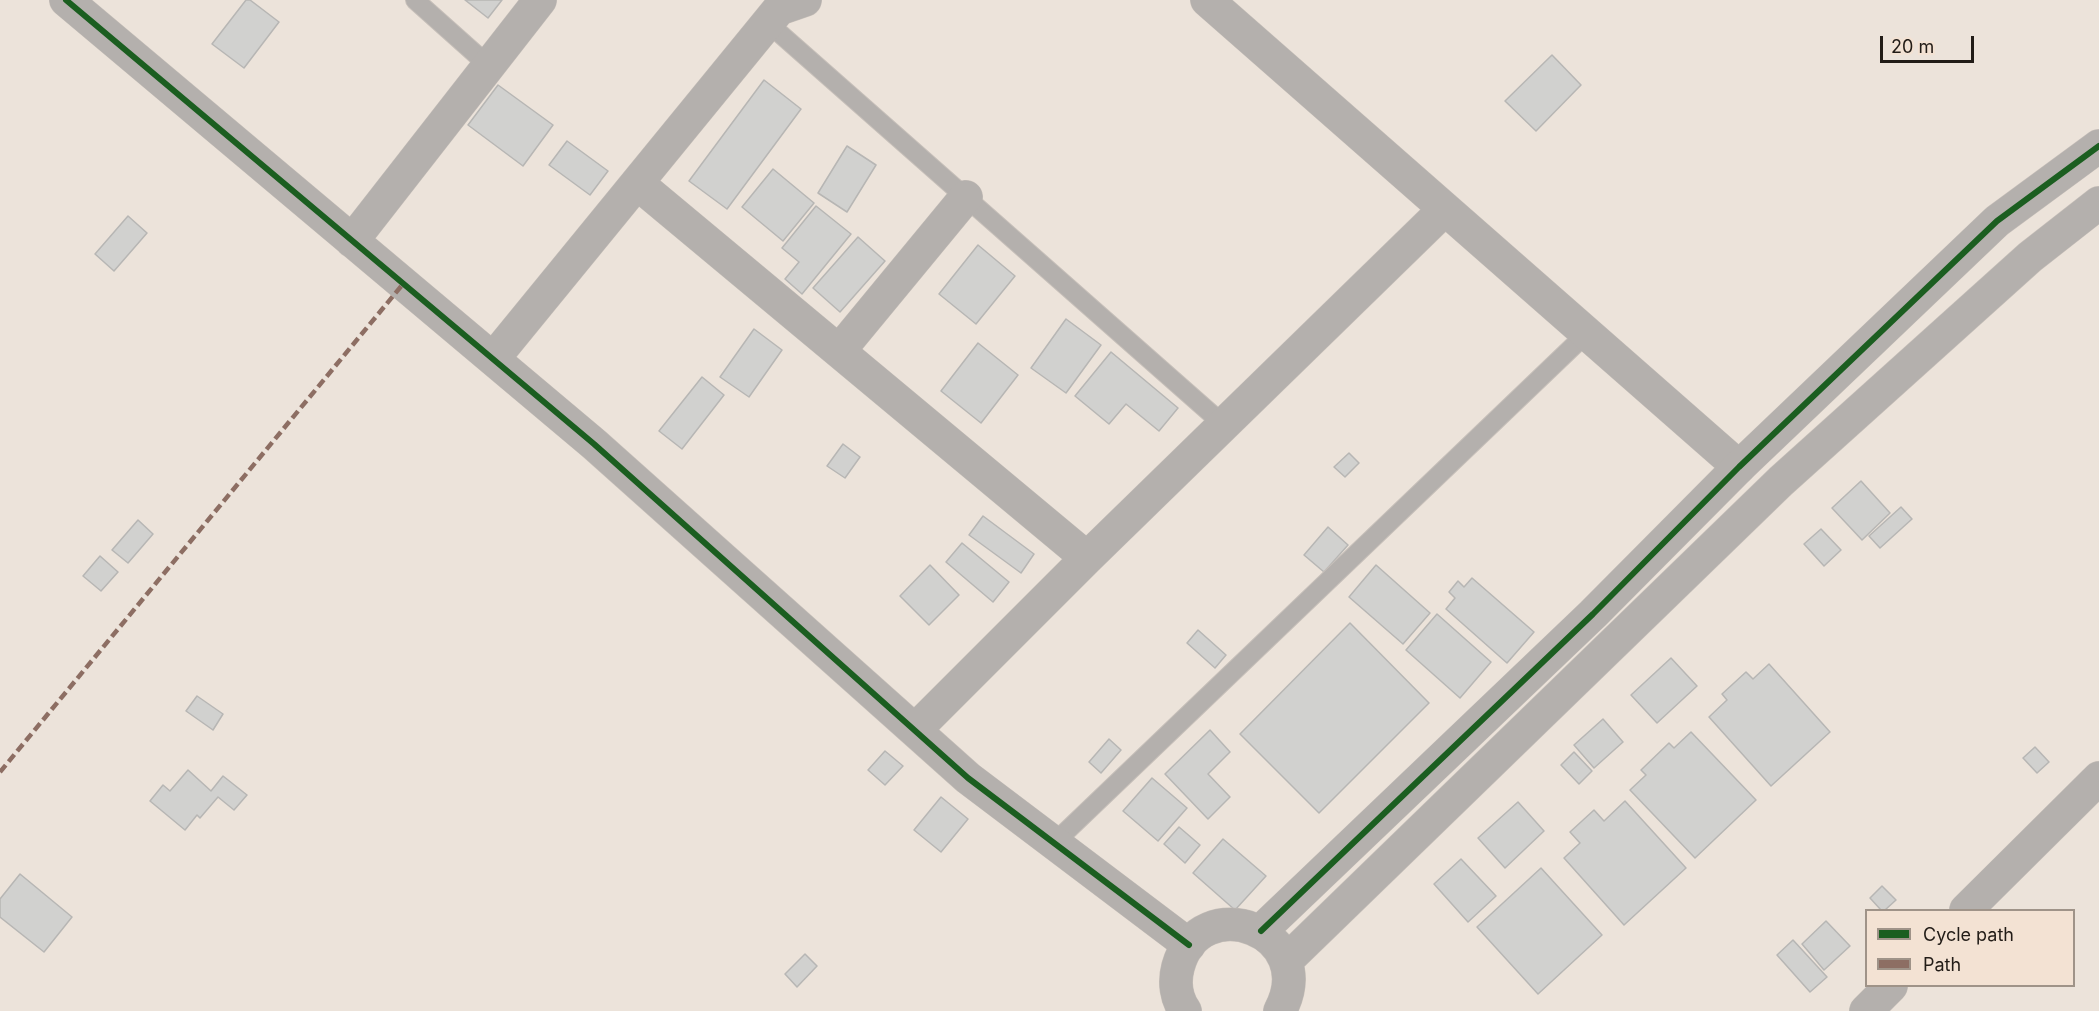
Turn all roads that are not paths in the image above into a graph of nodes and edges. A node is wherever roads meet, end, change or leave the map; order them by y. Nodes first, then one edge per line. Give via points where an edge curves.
1 (66, 0) edge
2 (415, 0) edge
3 (540, 0) edge
4 (805, 0) edge
5 (1207, 0) edge
6 (768, 23) junction
7 (489, 66) junction
8 (2099, 146) edge
9 (637, 183) junction
10 (966, 197) junction
11 (2099, 203) edge
12 (1445, 209) junction
13 (352, 241) junction
14 (1587, 333) junction
15 (839, 351) junction
16 (493, 359) junction
17 (1224, 425) junction
18 (1739, 467) junction
19 (1087, 558) junction
20 (915, 730) junction
21 (2099, 778) edge
22 (1054, 843) junction
23 (1967, 909) edge
24 (1261, 931) junction
25 (1189, 945) junction
26 (1286, 961) junction
27 (1183, 1010) edge
28 (1280, 1011) edge

1 - 13 street
2 - 7 lane
3 - 7 street
4 - 6 street via 779,9
5 - 12 street
6 - 9 street
6 - 10 lane
7 - 13 street
8 - 18 street via 1997,221
9 - 15 street
9 - 16 street
10 - 15 street
10 - 17 lane
11 - 26 street via 2030,257 1781,481
12 - 14 street
12 - 17 street
13 - 16 street
14 - 18 street
14 - 22 lane
15 - 19 street
16 - 20 street
17 - 19 street
18 - 24 street via 1593,614
19 - 20 street
20 - 22 street via 968,778
21 - 23 street
22 - 25 street
24 - 25 street via 1230,924 1200,934
24 - 26 street via 1276,944
25 - 27 street via 1176,976
26 - 28 street via 1290,980

